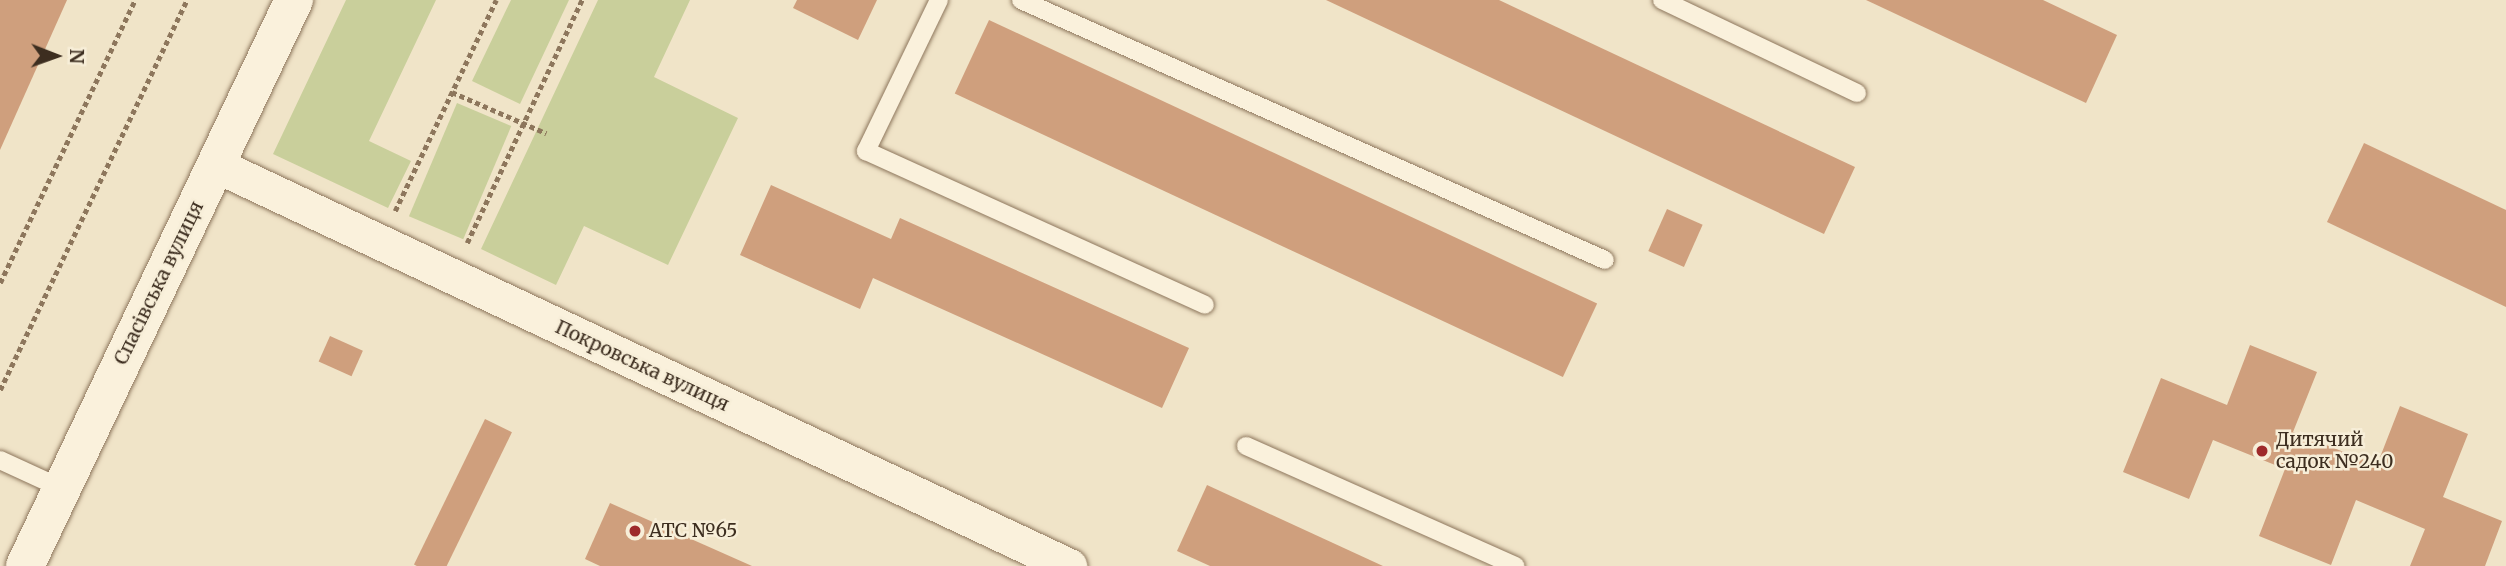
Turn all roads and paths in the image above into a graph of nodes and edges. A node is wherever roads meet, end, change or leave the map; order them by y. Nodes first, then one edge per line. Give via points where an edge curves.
1 (135, 0) edge
2 (187, 0) edge
3 (294, 0) edge
4 (496, 0) edge
5 (582, 0) edge
6 (939, 0) edge
7 (1021, 0) edge
8 (1662, 0) edge
9 (452, 92) junction
10 (1857, 93) dead end
11 (524, 124) junction
12 (545, 134) dead end
13 (216, 165) junction
14 (380, 242) junction
15 (1605, 260) dead end
16 (452, 276) junction
17 (0, 283) edge
18 (1205, 305) dead end
19 (0, 390) edge
20 (1246, 446) dead end
21 (0, 460) edge
22 (61, 488) junction
23 (25, 566) edge
24 (1069, 566) edge
25 (1516, 566) edge

1 - 17 path
2 - 19 path
3 - 13 street, Спасівська вулиця
4 - 9 path
5 - 11 path
6 - 18 lane via 866,152
7 - 15 lane
8 - 10 lane
9 - 11 path
9 - 14 path
11 - 12 path
11 - 16 path
13 - 14 street, Покровська вулиця
13 - 22 street, Спасівська вулиця
14 - 16 street, Покровська вулиця
16 - 24 street, Покровська вулиця
20 - 25 lane
21 - 22 lane
22 - 23 street, Спасівська вулиця

